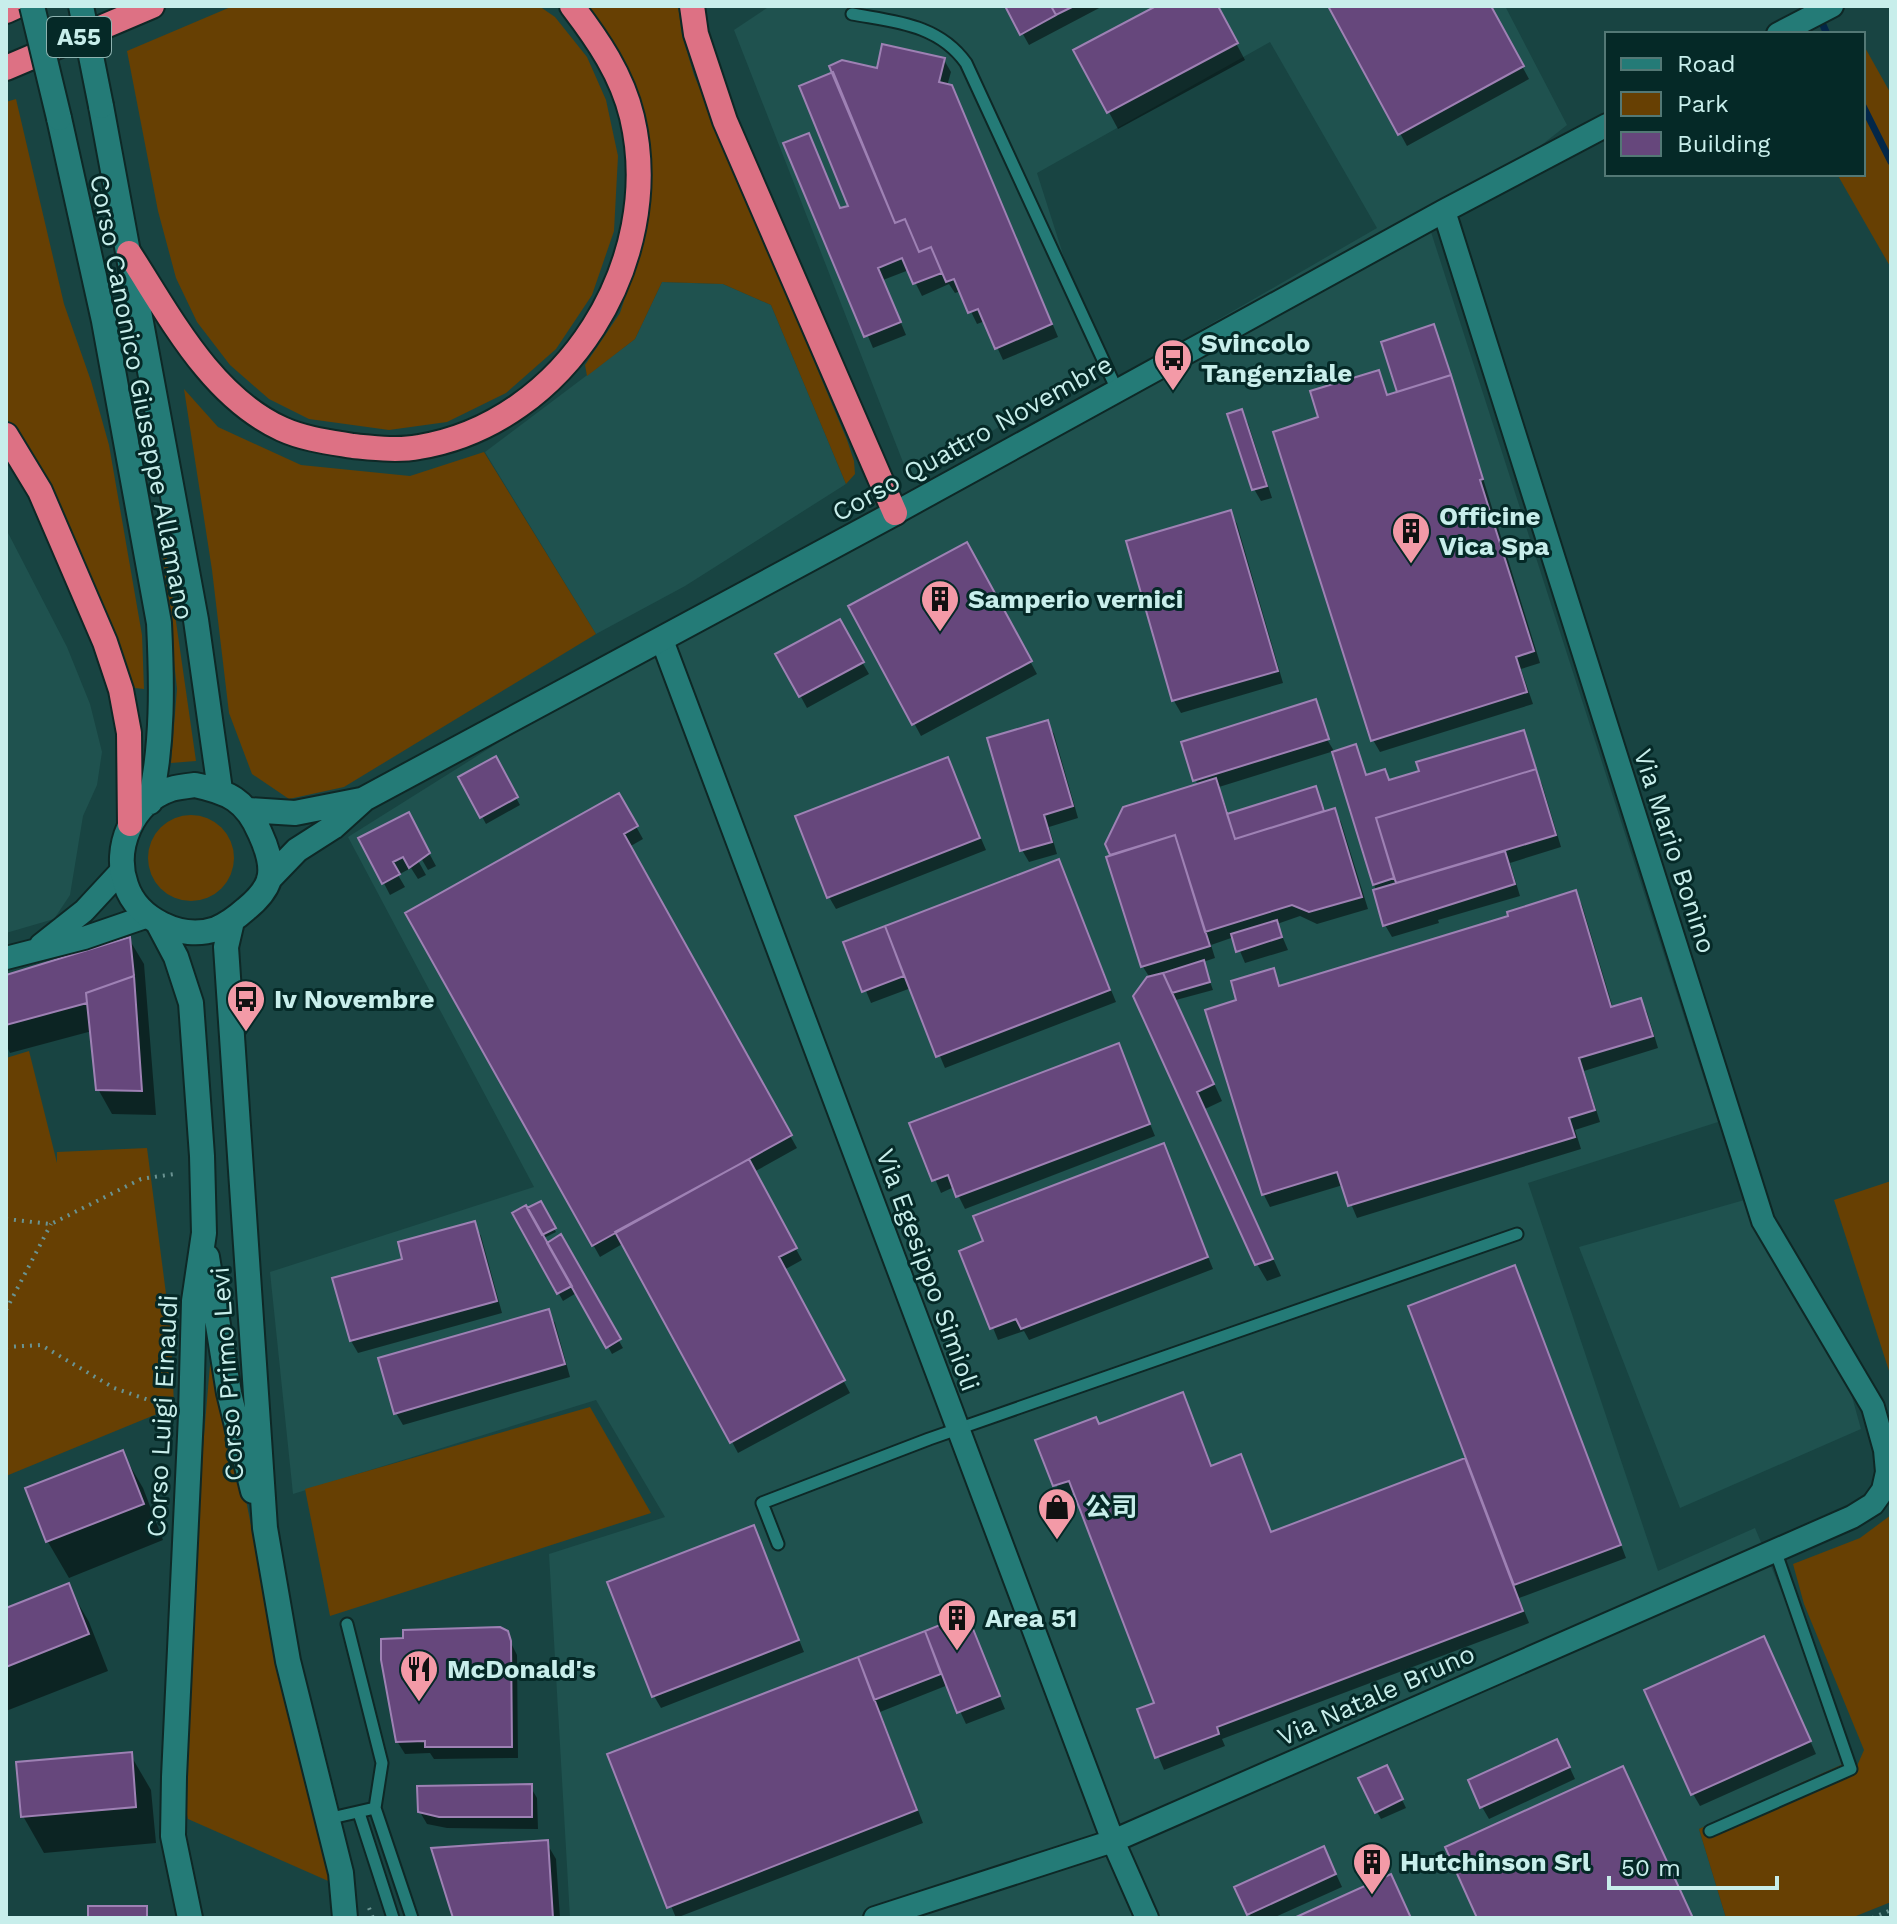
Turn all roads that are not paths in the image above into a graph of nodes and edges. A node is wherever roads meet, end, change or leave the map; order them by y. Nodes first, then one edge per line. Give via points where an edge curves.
1 (17, 6) edge
2 (32, 6) edge
3 (81, 6) edge
4 (152, 6) edge
5 (572, 6) edge
6 (692, 6) edge
7 (1832, 6) edge
8 (6, 11) edge
9 (852, 14) dead end
10 (1782, 32) edge
11 (6, 68) edge
12 (1605, 126) edge
13 (1444, 211) junction
14 (129, 253) junction
15 (1117, 390) junction
16 (6, 435) edge
17 (895, 513) junction
18 (662, 640) junction
19 (220, 790) junction
20 (364, 799) junction
21 (150, 802) junction
22 (248, 810) junction
23 (130, 824) junction
24 (122, 870) junction
25 (269, 879) junction
26 (153, 920) junction
27 (232, 921) junction
28 (34, 951) junction
29 (6, 958) edge
30 (204, 1233) junction
31 (1517, 1234) dead end
32 (958, 1429) junction
33 (1883, 1490) joint
34 (265, 1528) junction
35 (778, 1544) dead end
36 (1774, 1549) junction
37 (347, 1624) dead end
38 (375, 1808) junction
39 (359, 1813) junction
40 (326, 1820) junction
41 (1710, 1831) dead end
42 (1113, 1841) junction
43 (190, 1918) edge
44 (345, 1918) edge
45 (393, 1918) edge
46 (412, 1918) edge
47 (875, 1918) edge
48 (1147, 1918) edge

1 - 8 highway, A55
2 - 21 main road, Corso Canonico Giuseppe Allamano, bridge via 104,321 159,623 158,762
3 - 14 main road, Corso Canonico Giuseppe Allamano, bridge
4 - 11 highway, A55
5 - 14 highway via 598,40 632,117 638,162 628,256 591,335 531,396 489,424 417,448 318,441 281,429 245,406 212,374
6 - 17 highway via 725,121
7 - 10 street
9 - 15 lane via 919,27 960,54
12 - 13 street, Corso Quattro Novembre
13 - 15 street, Corso Quattro Novembre
13 - 33 street, Via Mario Bonino via 1763,1221 1873,1407 1885,1450
14 - 19 main road, Corso Canonico Giuseppe Allamano via 196,620
15 - 17 street, Corso Quattro Novembre
16 - 23 highway via 40,491 121,690 129,733
17 - 18 main road, Corso Quattro Novembre
18 - 20 main road, Corso Quattro Novembre
18 - 32 street, Via Egesippo Simioli
19 - 21 main road via 182,787
19 - 22 main road
20 - 22 main road, Corso Quattro Novembre via 295,813
20 - 25 main road, Corso Quattro Novembre via 297,850
21 - 23 main road
22 - 25 main road via 268,851
23 - 24 main road
24 - 26 main road via 131,896
24 - 28 street via 84,911
25 - 27 main road via 259,899
26 - 27 main road via 195,933
26 - 28 street
26 - 30 main road, Corso Luigi Einaudi via 176,957 191,1003
27 - 34 main road, Corso Primo Levi via 226,947
28 - 29 street
30 - 34 main road, Corso Primo Levi via 229,1393
30 - 43 main road, Corso Luigi Einaudi via 194,1301 175,1719 173,1836
31 - 32 lane
32 - 35 lane via 762,1503
32 - 42 street, Via Egesippo Simioli
33 - 36 street, Via Natale Bruno via 1852,1517
34 - 40 main road, Corso Primo Levi via 288,1661
36 - 41 lane via 1851,1769
36 - 42 street, Via Natale Bruno
37 - 38 lane via 382,1763
38 - 39 lane
38 - 46 lane
39 - 40 lane
39 - 45 lane
40 - 44 main road, Corso Primo Levi via 341,1873
42 - 47 street, Via Natale Bruno
42 - 48 street, Via Egesippo Simioli

